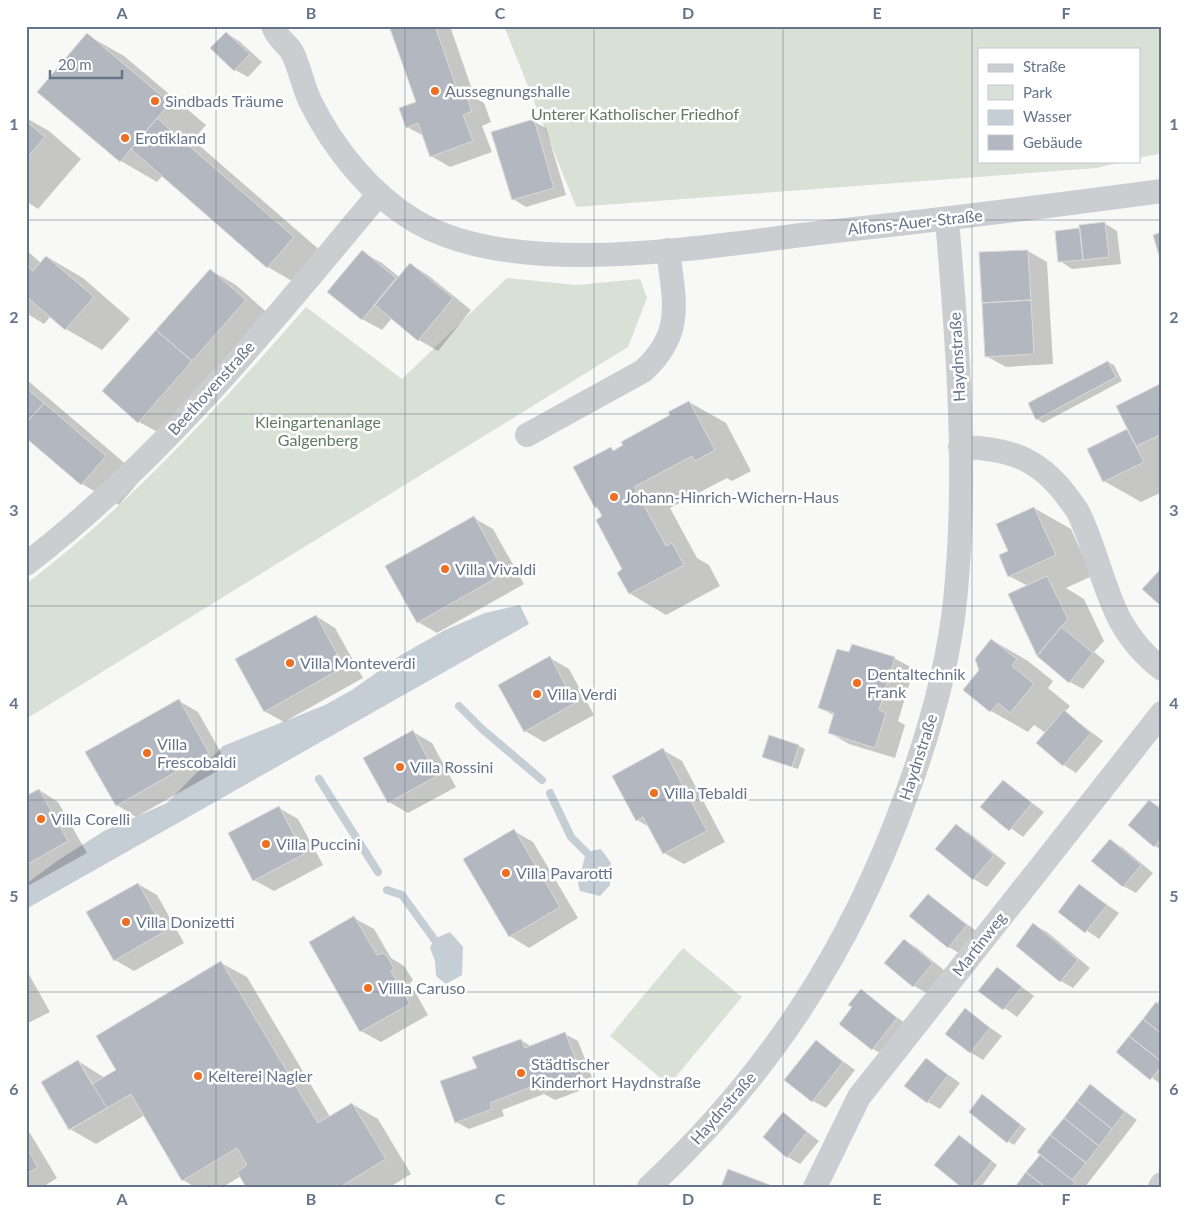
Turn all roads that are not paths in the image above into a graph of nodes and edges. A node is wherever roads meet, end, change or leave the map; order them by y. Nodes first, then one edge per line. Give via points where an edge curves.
1 (273, 26) edge
2 (292, 26) edge
3 (291, 50) junction
4 (1162, 191) edge
5 (379, 194) junction
6 (947, 220) junction
7 (668, 250) junction
8 (527, 435) dead end
9 (960, 446) junction
10 (26, 564) edge
11 (1162, 669) edge
12 (1162, 713) edge
13 (649, 1187) edge
14 (815, 1187) edge

1 - 3 street, Alfons-Auer-Straße via 277,38
2 - 3 street, Alfons-Auer-Straße
3 - 5 street, Alfons-Auer-Straße via 310,100 327,132
4 - 6 street, Alfons-Auer-Straße
5 - 7 street, Alfons-Auer-Straße via 416,221 448,235 514,252
5 - 10 street, Beethovenstraße via 292,298 144,462
6 - 7 street, Alfons-Auer-Straße
6 - 9 street, Haydnstraße via 958,365
7 - 8 street via 673,322 669,339 659,356 643,371
9 - 11 street via 990,447 1030,460 1058,485 1079,512 1114,613 1129,637
9 - 13 street, Haydnstraße via 955,601 946,661 934,714 886,851 855,916 788,1030 734,1097
12 - 14 street, Martinweg via 860,1097

